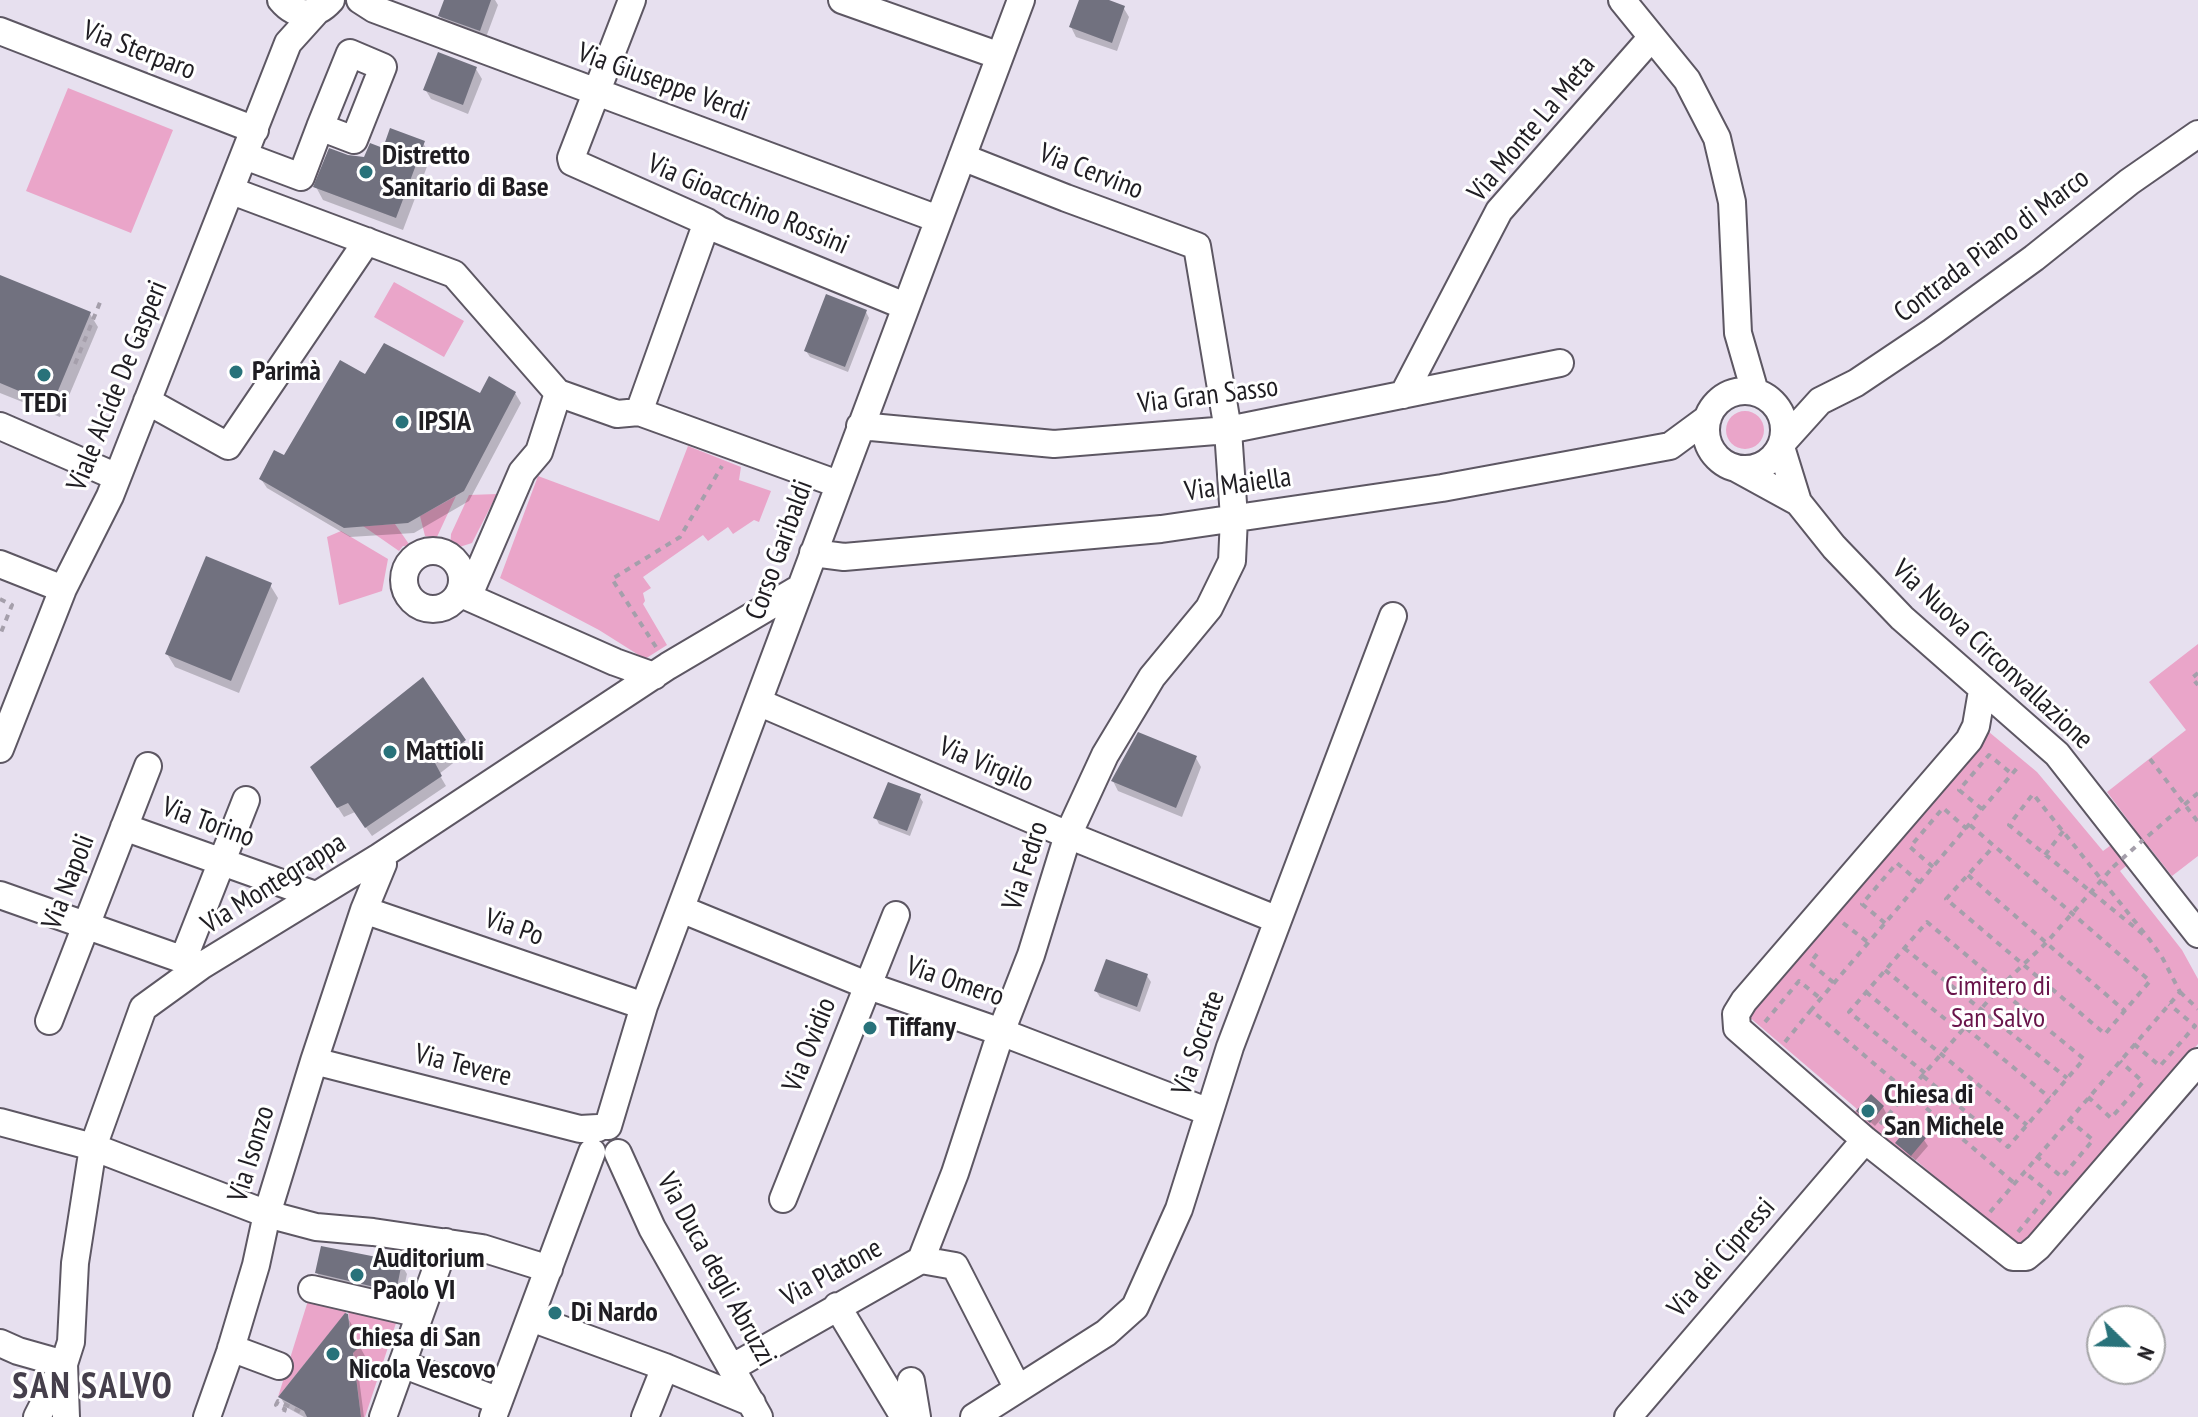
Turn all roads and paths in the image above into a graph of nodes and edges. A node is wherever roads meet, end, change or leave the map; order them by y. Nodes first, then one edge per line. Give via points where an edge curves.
1 (632, 0) edge
2 (842, 0) edge
3 (1021, 0) edge
4 (1622, 0) edge
5 (283, 2) edge
6 (363, 2) edge
7 (325, 5) edge
8 (0, 31) edge
9 (1652, 37) junction
10 (288, 43) junction
11 (1000, 56) junction
12 (596, 92) junction
13 (320, 127) dead end
14 (255, 130) junction
15 (2198, 134) edge
16 (245, 156) junction
17 (962, 157) junction
18 (232, 191) junction
19 (938, 219) junction
20 (707, 222) junction
21 (367, 241) junction
22 (1197, 246) joint
23 (101, 300) dead end
24 (905, 306) junction
25 (1738, 333) junction
26 (1560, 363) dead end
27 (75, 364) dead end
28 (558, 393) junction
29 (1761, 394) junction
30 (1403, 395) junction
31 (147, 401) junction
32 (1820, 401) junction
33 (1714, 409) junction
34 (639, 412) junction
35 (0, 426) edge
36 (860, 426) junction
37 (1228, 430) junction
38 (1782, 444) junction
39 (1670, 446) junction
40 (733, 447) junction
41 (1729, 465) junction
42 (117, 477) junction
43 (838, 484) junction
44 (1798, 502) junction
45 (1234, 518) junction
46 (813, 553) junction
47 (0, 564) edge
48 (800, 588) junction
49 (63, 589) junction
50 (0, 599) edge
51 (1393, 616) dead end
52 (0, 635) edge
53 (661, 671) junction
54 (2198, 673) edge
55 (2198, 685) edge
56 (1982, 691) junction
57 (758, 702) junction
58 (0, 749) edge
59 (2150, 759) dead end
60 (148, 766) dead end
61 (2018, 767) dead end
62 (2012, 774) junction
63 (2198, 793) edge
64 (246, 800) dead end
65 (2184, 804) junction
66 (1982, 810) junction
67 (2198, 822) edge
68 (124, 827) junction
69 (1968, 827) junction
70 (2064, 830) junction
71 (1068, 835) junction
72 (1994, 846) junction
73 (2045, 855) junction
74 (379, 857) junction
75 (222, 863) junction
76 (1933, 867) junction
77 (1968, 875) junction
78 (348, 876) junction
79 (2102, 880) junction
80 (1920, 883) junction
81 (2090, 892) junction
82 (0, 895) edge
83 (315, 895) junction
84 (681, 909) junction
85 (364, 910) junction
86 (2073, 912) junction
87 (896, 915) dead end
88 (1278, 920) junction
89 (1885, 924) junction
90 (86, 926) junction
91 (1835, 932) dead end
92 (2198, 934) edge
93 (2149, 939) junction
94 (1869, 943) junction
95 (2046, 943) junction
96 (1904, 948) junction
97 (1818, 953) dead end
98 (192, 963) junction
99 (2023, 966) junction
100 (1885, 970) junction
101 (1834, 983) junction
102 (869, 986) junction
103 (2000, 987) junction
104 (1866, 992) junction
105 (2180, 992) junction
106 (1821, 999) junction
107 (2169, 1004) junction
108 (644, 1006) junction
109 (1981, 1009) junction
110 (2198, 1009) edge
111 (1811, 1010) junction
112 (2125, 1011) junction
113 (49, 1021) dead end
114 (1763, 1024) dead end
115 (1963, 1030) junction
116 (1001, 1032) junction
117 (1785, 1042) dead end
118 (2134, 1044) junction
119 (1943, 1053) junction
120 (314, 1061) junction
121 (2120, 1061) junction
122 (2198, 1062) edge
123 (1924, 1074) junction
124 (2067, 1078) junction
125 (1910, 1091) junction
126 (2088, 1097) junction
127 (2050, 1098) junction
128 (1209, 1112) junction
129 (2068, 1119) junction
130 (0, 1122) edge
131 (2027, 1125) junction
132 (599, 1135) junction
133 (1865, 1140) junction
134 (93, 1147) junction
135 (618, 1153) joint
136 (2036, 1156) junction
137 (2023, 1171) junction
138 (2013, 1182) junction
139 (783, 1199) dead end
140 (1988, 1213) dead end
141 (267, 1214) junction
142 (2015, 1235) dead end
143 (446, 1242) junction
144 (921, 1260) junction
145 (549, 1269) junction
146 (312, 1289) dead end
147 (837, 1306) junction
148 (420, 1314) junction
149 (531, 1318) junction
150 (0, 1343) edge
151 (231, 1348) junction
152 (64, 1364) junction
153 (402, 1364) junction
154 (279, 1366) dead end
155 (665, 1367) junction
156 (733, 1367) junction
157 (911, 1381) dead end
158 (1018, 1389) junction
159 (496, 1409) edge
160 (756, 1410) edge
161 (284, 1412) dead end
162 (305, 1414) dead end
163 (69, 1415) edge
164 (37, 1417) edge
165 (207, 1417) edge
166 (383, 1417) edge
167 (645, 1417) edge
168 (904, 1417) edge
169 (917, 1417) edge
170 (974, 1417) edge
171 (1628, 1417) edge

1 - 12 street
2 - 11 street
3 - 11 street, Corso Garibaldi
4 - 9 street
5 - 7 street, Via Giuseppe Verdi via 297,12
5 - 10 street, Viale Alcide De Gasperi
6 - 7 street, Via Giuseppe Verdi
6 - 12 street, Via Giuseppe Verdi
7 - 10 street, Viale Alcide De Gasperi
8 - 14 street, Via Sterparo
9 - 25 street via 1687,80 1717,138 1732,202
9 - 30 street, Via Monte La Meta via 1499,211
10 - 14 street, Viale Alcide De Gasperi
11 - 17 street, Corso Garibaldi
12 - 19 street, Via Giuseppe Verdi
12 - 20 street, Via Gioacchino Rossini via 571,158 574,165
13 - 16 street via 301,177
14 - 16 street, Viale Alcide De Gasperi
15 - 32 street, Contrada Piano di Marco via 1932,332
16 - 18 street, Viale Alcide De Gasperi
17 - 19 street, Corso Garibaldi
17 - 22 street, Via Cervino
18 - 21 street
18 - 31 street, Viale Alcide De Gasperi
19 - 24 street, Corso Garibaldi
20 - 24 street, Via Gioacchino Rossini
20 - 34 street
21 - 28 street via 454,274
21 - 31 street via 228,446
22 - 37 street, Via Fedro
23 - 27 path
24 - 36 street, Corso Garibaldi
25 - 29 street
25 - 33 street
26 - 30 street, Via Gran Sasso
28 - 34 street via 617,414
28 - 53 street via 539,452 522,472 464,595 615,662
29 - 32 street
29 - 33 street via 1730,393
29 - 38 street via 1782,417
30 - 37 street, Via Gran Sasso
31 - 42 street, Viale Alcide De Gasperi
32 - 38 street
33 - 39 street, Via Maiella
33 - 41 street via 1707,438
34 - 40 street
35 - 42 street
36 - 37 street, Via Gran Sasso via 1054,444
36 - 43 street, Corso Garibaldi
37 - 45 street, Via Fedro
38 - 41 street via 1759,467
38 - 44 street, Via Nuova Circonvallazione
39 - 41 street, Via Maiella
39 - 45 street, Via Maiella via 1442,488
40 - 43 street
40 - 53 path via 680,537 612,579
41 - 44 street, Via Nuova Circonvallazione
42 - 49 street, Viale Alcide De Gasperi
43 - 46 street, Corso Garibaldi
44 - 56 street, Via Nuova Circonvallazione via 1902,618
45 - 46 street, Via Maiella via 844,557
45 - 71 street, Via Fedro via 1232,561 1209,608 1152,677 1105,755
46 - 48 street, Corso Garibaldi
47 - 49 street
48 - 53 street, Via Montegrappa
48 - 57 street, Corso Garibaldi
49 - 58 street, Viale Alcide De Gasperi
50 - 52 path via 12,605
51 - 88 street, Via Socrate
53 - 74 street, Via Montegrappa
54 - 55 path via 2192,678
56 - 92 street, Via Nuova Circonvallazione via 2057,754
56 - 133 street via 1969,740 1736,1014 1742,1033
57 - 71 street, Via Virgilo
57 - 84 street, Corso Garibaldi
59 - 65 path
60 - 68 street, Via Napoli
61 - 62 path
62 - 66 path
62 - 66 path via 1989,755 1959,790
63 - 65 path
64 - 75 street
65 - 67 path
65 - 79 path, bridge
66 - 69 path
68 - 75 street, Via Torino
68 - 90 street, Via Napoli
69 - 72 path
69 - 76 path
69 - 76 path via 1943,808 1910,847
70 - 73 path
70 - 73 path via 2033,794 2009,825
70 - 79 path
71 - 88 street, Via Virgilo
71 - 116 street, Via Fedro
72 - 77 path
72 - 86 path
73 - 81 path
74 - 78 street, Via Montegrappa
74 - 85 street, Via Isonzo via 383,864
75 - 83 street, Via Torino
75 - 98 street
76 - 80 path
77 - 95 path
77 - 99 path via 1946,899
78 - 83 street, Via Montegrappa
78 - 85 street
79 - 81 path
79 - 93 path
80 - 89 path
80 - 89 path via 1897,863 1862,904
81 - 86 path
81 - 93 path
82 - 90 street
83 - 98 street, Via Montegrappa
84 - 102 street, Via Omero
84 - 108 street, Corso Garibaldi
85 - 108 street, Via Po
85 - 120 street, Via Isonzo
86 - 95 path
86 - 112 path via 2150,981
87 - 102 street, Via Ovidio
88 - 128 street, Via Socrate
89 - 94 path
90 - 98 street
90 - 113 street, Via Napoli
91 - 94 path via 1844,922
93 - 105 path
94 - 101 path
95 - 99 path
95 - 112 path
96 - 100 path
96 - 103 path via 1927,922
96 - 109 path
97 - 101 path via 1810,963
98 - 134 street, Via Montegrappa via 143,1008
99 - 103 path
99 - 112 path via 2105,1034
100 - 104 path
100 - 115 path
101 - 106 path
102 - 116 street, Via Omero
102 - 139 street, Via Ovidio
103 - 109 path
103 - 124 path via 2084,1059
104 - 119 path
104 - 123 path via 1849,1012
105 - 107 path
105 - 110 path
106 - 111 path
106 - 114 path via 1799,981
107 - 118 path
107 - 118 path via 2195,1026 2160,1066
108 - 132 street, Corso Garibaldi
109 - 115 path
109 - 124 path
111 - 117 path
111 - 125 path
115 - 119 path
115 - 127 path
116 - 128 street, Via Omero
116 - 144 street, Via Fedro
118 - 121 path
119 - 123 path
119 - 131 path
120 - 132 street, Via Tevere
120 - 141 street, Via Isonzo
121 - 126 path
121 - 126 path via 2143,1082 2111,1118
122 - 133 street via 2026,1257 2013,1257
123 - 125 path
123 - 131 path via 2008,1147
124 - 127 path
125 - 133 path
125 - 138 path
126 - 129 path
127 - 131 path
128 - 158 street, Via Socrate via 1179,1209 1135,1307 1106,1333
129 - 136 path
129 - 136 path via 2093,1140 2062,1177
130 - 134 street
132 - 135 street, Via Tevere via 605,1159
132 - 145 street, Corso Garibaldi
133 - 171 street, Via dei Cipressi
134 - 141 street
134 - 152 street, Via Montegrappa via 75,1263 71,1342
135 - 156 street, Via Duca degli Abruzzi via 652,1228
136 - 137 path
137 - 138 path
137 - 142 path via 2050,1193
138 - 140 path
141 - 143 street via 316,1227
141 - 151 street, Via Isonzo
143 - 145 street
143 - 148 street
144 - 147 street, Via Platone
144 - 158 street via 955,1266
145 - 149 street, Corso Garibaldi
146 - 148 street
147 - 156 street, Via Platone
147 - 168 street
148 - 153 street
149 - 155 street
149 - 159 street, Corso Garibaldi
150 - 152 street
151 - 154 street
151 - 165 street, Via Isonzo
152 - 163 street
152 - 164 street, Via Montegrappa
153 - 159 street
153 - 166 street
155 - 160 street
155 - 167 street
156 - 160 street, Via Duca degli Abruzzi
157 - 169 street
158 - 170 street, Via Socrate
161 - 162 path via 278,1401

